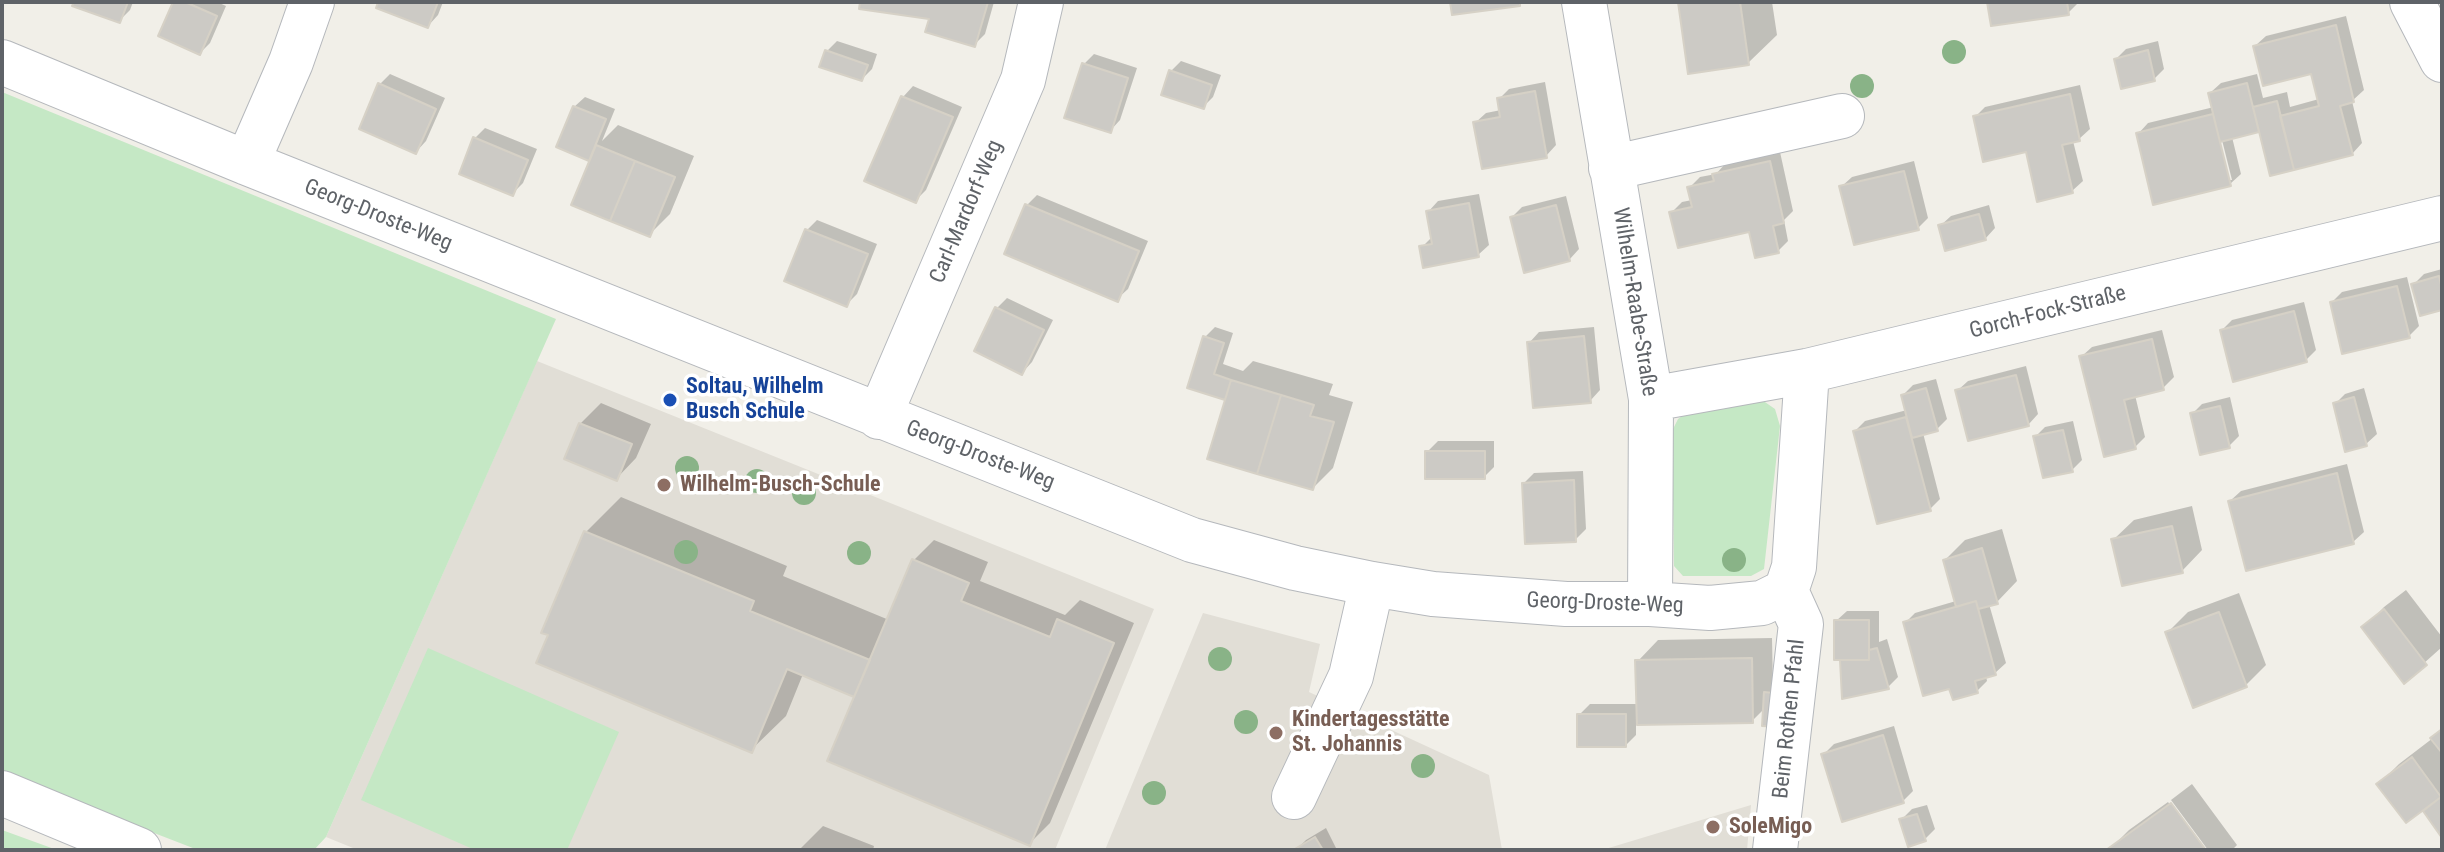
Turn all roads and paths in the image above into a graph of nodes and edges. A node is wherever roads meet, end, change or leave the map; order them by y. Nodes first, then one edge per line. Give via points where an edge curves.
1 (312, 2) edge
2 (1041, 2) edge
3 (1584, 2) edge
4 (2412, 2) edge
5 (2442, 60) edge
6 (2, 62) edge
7 (1842, 116) dead end
8 (247, 163) junction
9 (1611, 168) junction
10 (2442, 218) edge
11 (1807, 371) junction
12 (1651, 399) junction
13 (879, 417) junction
14 (1372, 584) junction
15 (1786, 591) junction
16 (1650, 604) junction
17 (2, 793) edge
18 (1294, 797) dead end
19 (139, 850) edge
20 (1775, 850) edge

1 - 8 street
2 - 13 street, Carl-Mardorf-Weg via 1023,80
3 - 9 street, Wilhelm-Raabe-Straße
4 - 5 street
6 - 8 street, Georg-Droste-Weg
7 - 9 street
8 - 13 street, Georg-Droste-Weg
9 - 12 street, Wilhelm-Raabe-Straße
10 - 11 street, Gorch-Fock-Straße
11 - 12 street, Gorch-Fock-Straße
11 - 15 street via 1794,567
12 - 16 street, Wilhelm-Raabe-Straße
13 - 14 street, Georg-Droste-Weg via 1192,540
14 - 16 street, Georg-Droste-Weg via 1495,600
14 - 18 street via 1351,676
15 - 16 street, Georg-Droste-Weg via 1762,603 1710,608
15 - 20 street, Beim Rothen Pfahl via 1801,624
17 - 19 street

